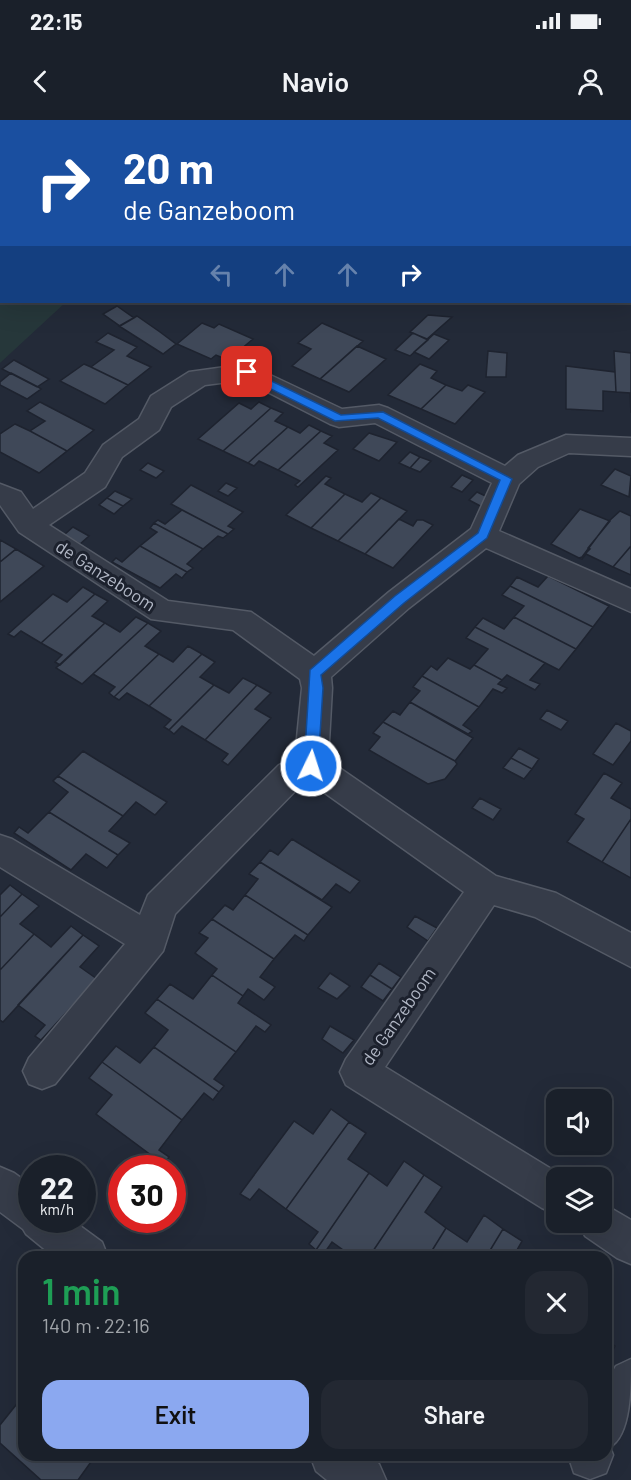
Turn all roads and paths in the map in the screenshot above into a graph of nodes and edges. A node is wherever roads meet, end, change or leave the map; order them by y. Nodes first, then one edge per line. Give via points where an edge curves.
1 (631, 447) edge
2 (507, 479) junction
3 (0, 493) edge
4 (29, 525) junction
5 (483, 535) junction
6 (631, 601) edge
7 (315, 673) junction
8 (311, 766) junction
9 (0, 849) edge
10 (486, 888) junction
11 (150, 940) junction
12 (631, 951) edge
13 (42, 1071) dead end
14 (0, 1187) edge
15 (546, 1188) edge
16 (18, 1201) edge
17 (612, 1231) edge
18 (57, 1233) edge
19 (631, 1244) edge
20 (79, 1251) edge
21 (631, 1381) edge
22 (612, 1415) edge
23 (339, 1461) edge
24 (363, 1480) edge

1 - 2 street via 566,444 528,461
2 - 4 street via 379,414 339,418 247,372 198,378 160,402 150,424 112,451 95,480
2 - 5 street
3 - 4 street, de Ganzeboom via 11,499
4 - 7 street, de Ganzeboom via 161,611 240,620
5 - 6 street
5 - 7 street via 399,600
7 - 8 street
8 - 10 street
8 - 11 street via 291,774 160,906
9 - 11 street
10 - 12 street via 544,904
10 - 15 street, de Ganzeboom via 359,1072
11 - 13 street
14 - 16 street
17 - 19 street
18 - 20 street
21 - 22 street
23 - 24 street

